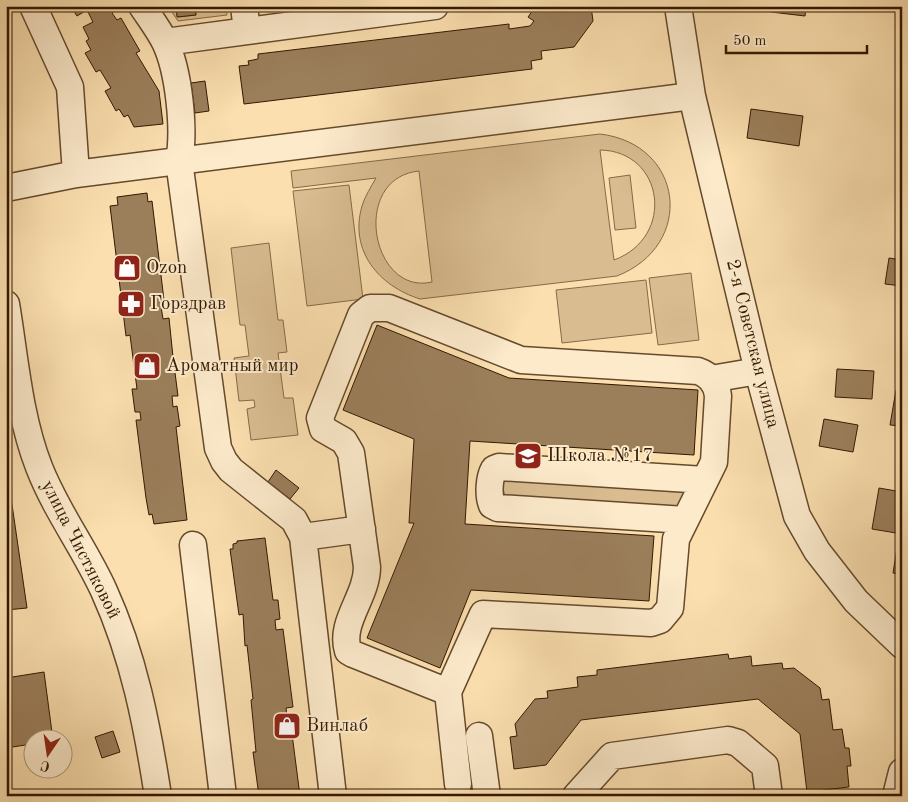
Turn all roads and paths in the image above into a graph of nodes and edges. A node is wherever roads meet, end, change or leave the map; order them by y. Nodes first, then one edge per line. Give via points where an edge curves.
1 (33, 6) edge
2 (142, 6) edge
3 (435, 6) edge
4 (678, 6) edge
5 (246, 19) edge
6 (165, 42) junction
7 (692, 96) junction
8 (179, 161) junction
9 (76, 174) junction
10 (6, 188) edge
11 (6, 304) edge
12 (758, 372) junction
13 (711, 379) junction
14 (705, 480) junction
15 (684, 520) junction
16 (362, 529) junction
17 (302, 538) junction
18 (193, 545) dead end
19 (902, 645) edge
20 (448, 692) junction
21 (479, 736) dead end
22 (902, 772) edge
23 (458, 784) dead end
24 (158, 796) edge
25 (223, 796) edge
26 (333, 796) edge
27 (487, 796) edge
28 (576, 796) edge
29 (769, 796) edge
30 (896, 796) edge

1 - 9 street via 70,87
2 - 6 street
3 - 5 street
4 - 7 street, 2-я Советская улица
5 - 6 street
6 - 8 street via 173,66 180,115 183,141
7 - 8 street
7 - 12 street, 2-я Советская улица
8 - 9 street
8 - 17 street via 218,448 231,470 294,520
9 - 10 street
11 - 24 street, улица Чистяковой via 28,433 39,467 104,590 126,645 142,699
12 - 13 street
12 - 19 street, 2-я Советская улица via 797,516 818,551 856,601
13 - 14 street via 717,387 718,396 715,457
13 - 16 street via 698,371 521,360 389,308 370,308 361,315 320,418 323,429 344,441 351,453
14 - 15 street
14 - 15 street via 499,467 491,473 490,499 498,508
15 - 20 street via 675,544 671,605 660,620 651,623 483,614
16 - 17 street
16 - 20 street via 367,576 346,634 348,651
17 - 26 street
18 - 25 street
20 - 23 street
21 - 27 street
22 - 30 street
28 - 29 street via 612,756 728,740 738,743 765,766

